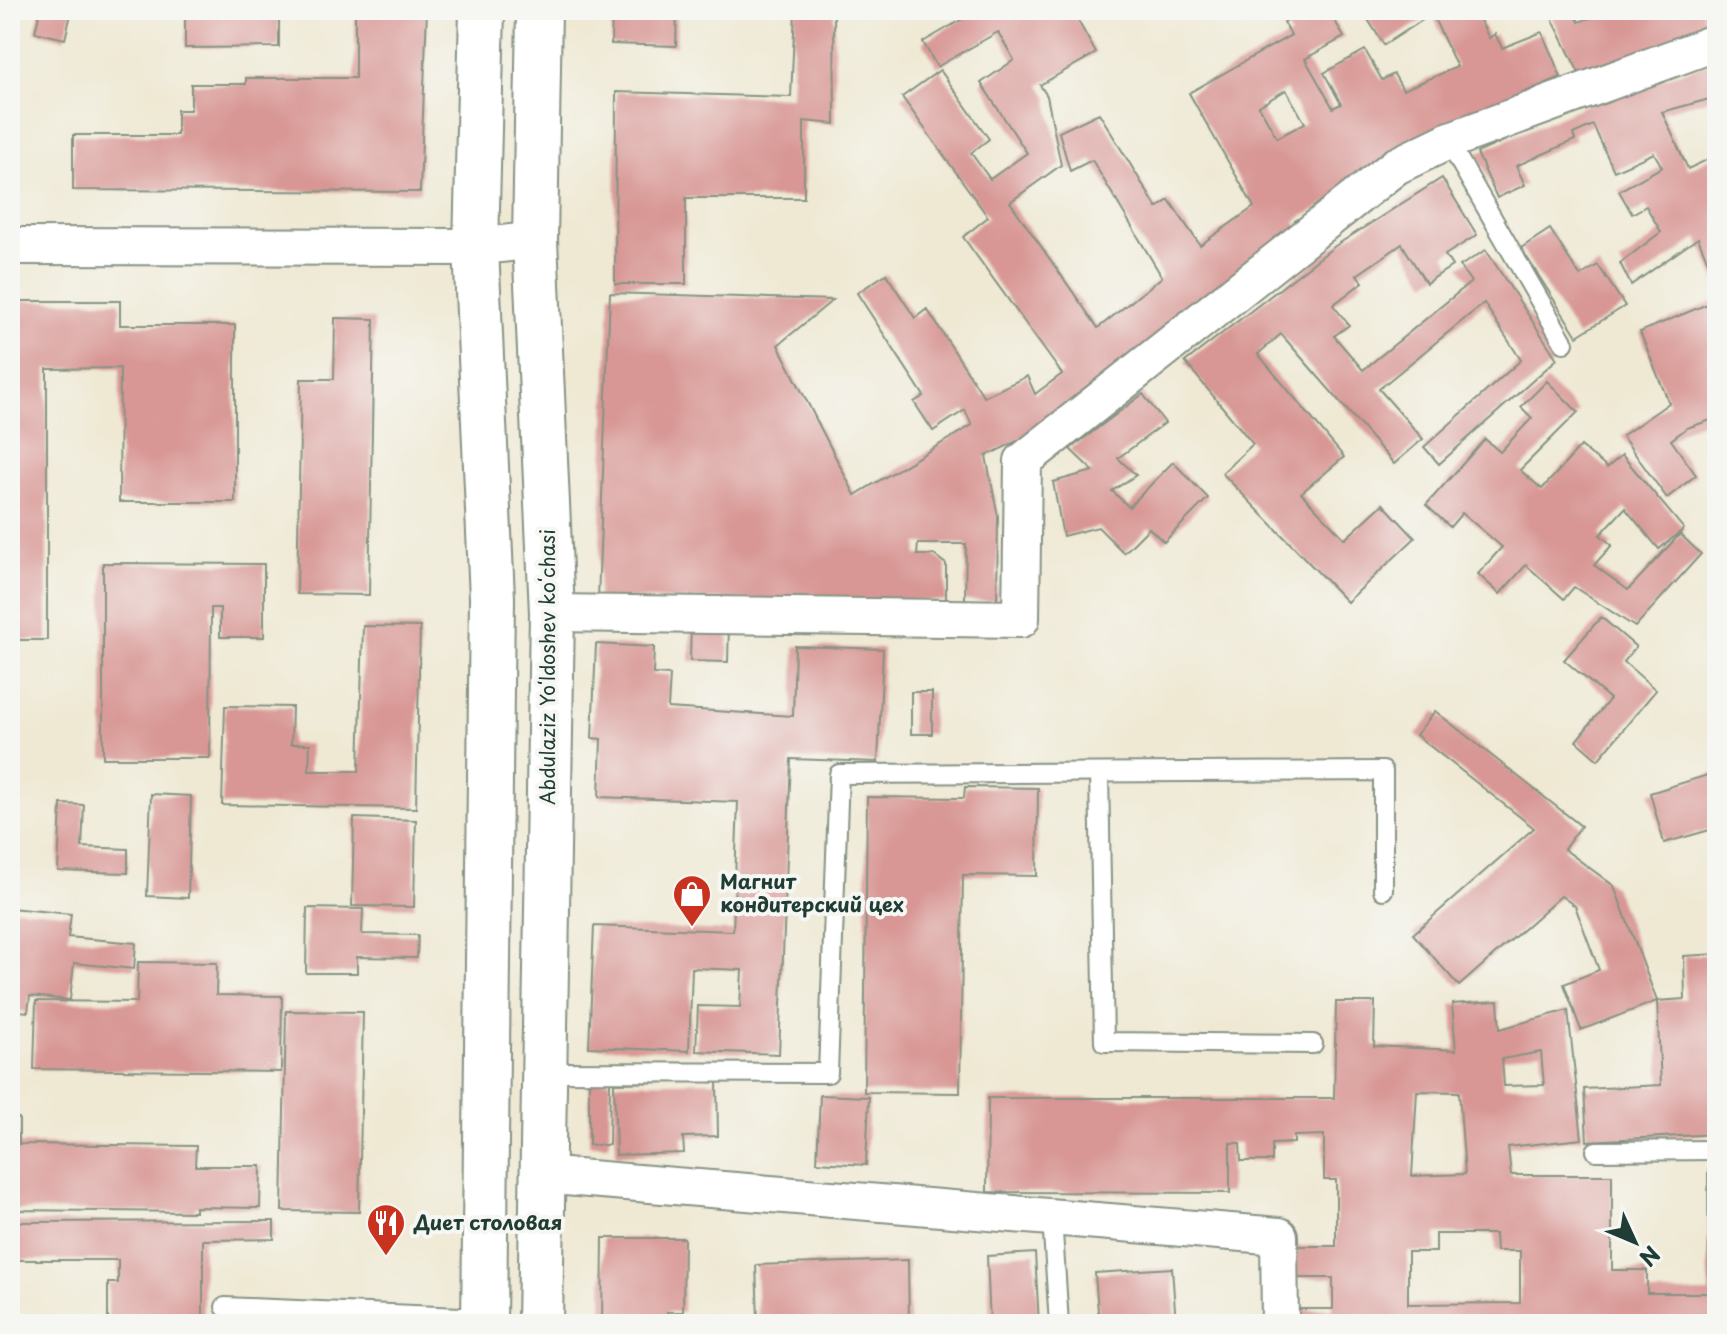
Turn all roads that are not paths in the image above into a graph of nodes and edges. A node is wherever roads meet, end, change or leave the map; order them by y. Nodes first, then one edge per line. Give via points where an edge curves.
1 (482, 10) edge
2 (539, 10) edge
3 (1717, 42) edge
4 (1448, 141) junction
5 (535, 240) junction
6 (10, 246) edge
7 (476, 247) junction
8 (1564, 343) dead end
9 (552, 613) junction
10 (1099, 773) junction
11 (1383, 890) dead end
12 (1313, 1044) dead end
13 (486, 1071) junction
14 (542, 1072) junction
15 (1717, 1150) edge
16 (1596, 1151) dead end
17 (541, 1175) junction
18 (1052, 1217) junction
19 (225, 1307) dead end
20 (484, 1321) edge
21 (540, 1324) edge
22 (1059, 1324) edge
23 (1280, 1324) edge

1 - 7 main road
2 - 5 main road, Abdulaziz Yoʻldoshev koʻchasi
3 - 4 street
4 - 8 lane
4 - 9 street via 1396,166 1023,461 1021,619
5 - 7 street
5 - 9 main road, Abdulaziz Yoʻldoshev koʻchasi
6 - 7 street
7 - 13 main road via 492,598
9 - 14 main road, Abdulaziz Yoʻldoshev koʻchasi
10 - 11 lane via 1383,771
10 - 12 lane via 1104,1042
10 - 14 lane via 839,774 828,1073
13 - 14 main road
13 - 20 main road
14 - 17 main road, Abdulaziz Yoʻldoshev koʻchasi
15 - 16 lane
17 - 18 street
17 - 21 main road, Abdulaziz Yoʻldoshev koʻchasi
18 - 22 lane
18 - 23 street via 1279,1236
19 - 20 lane

